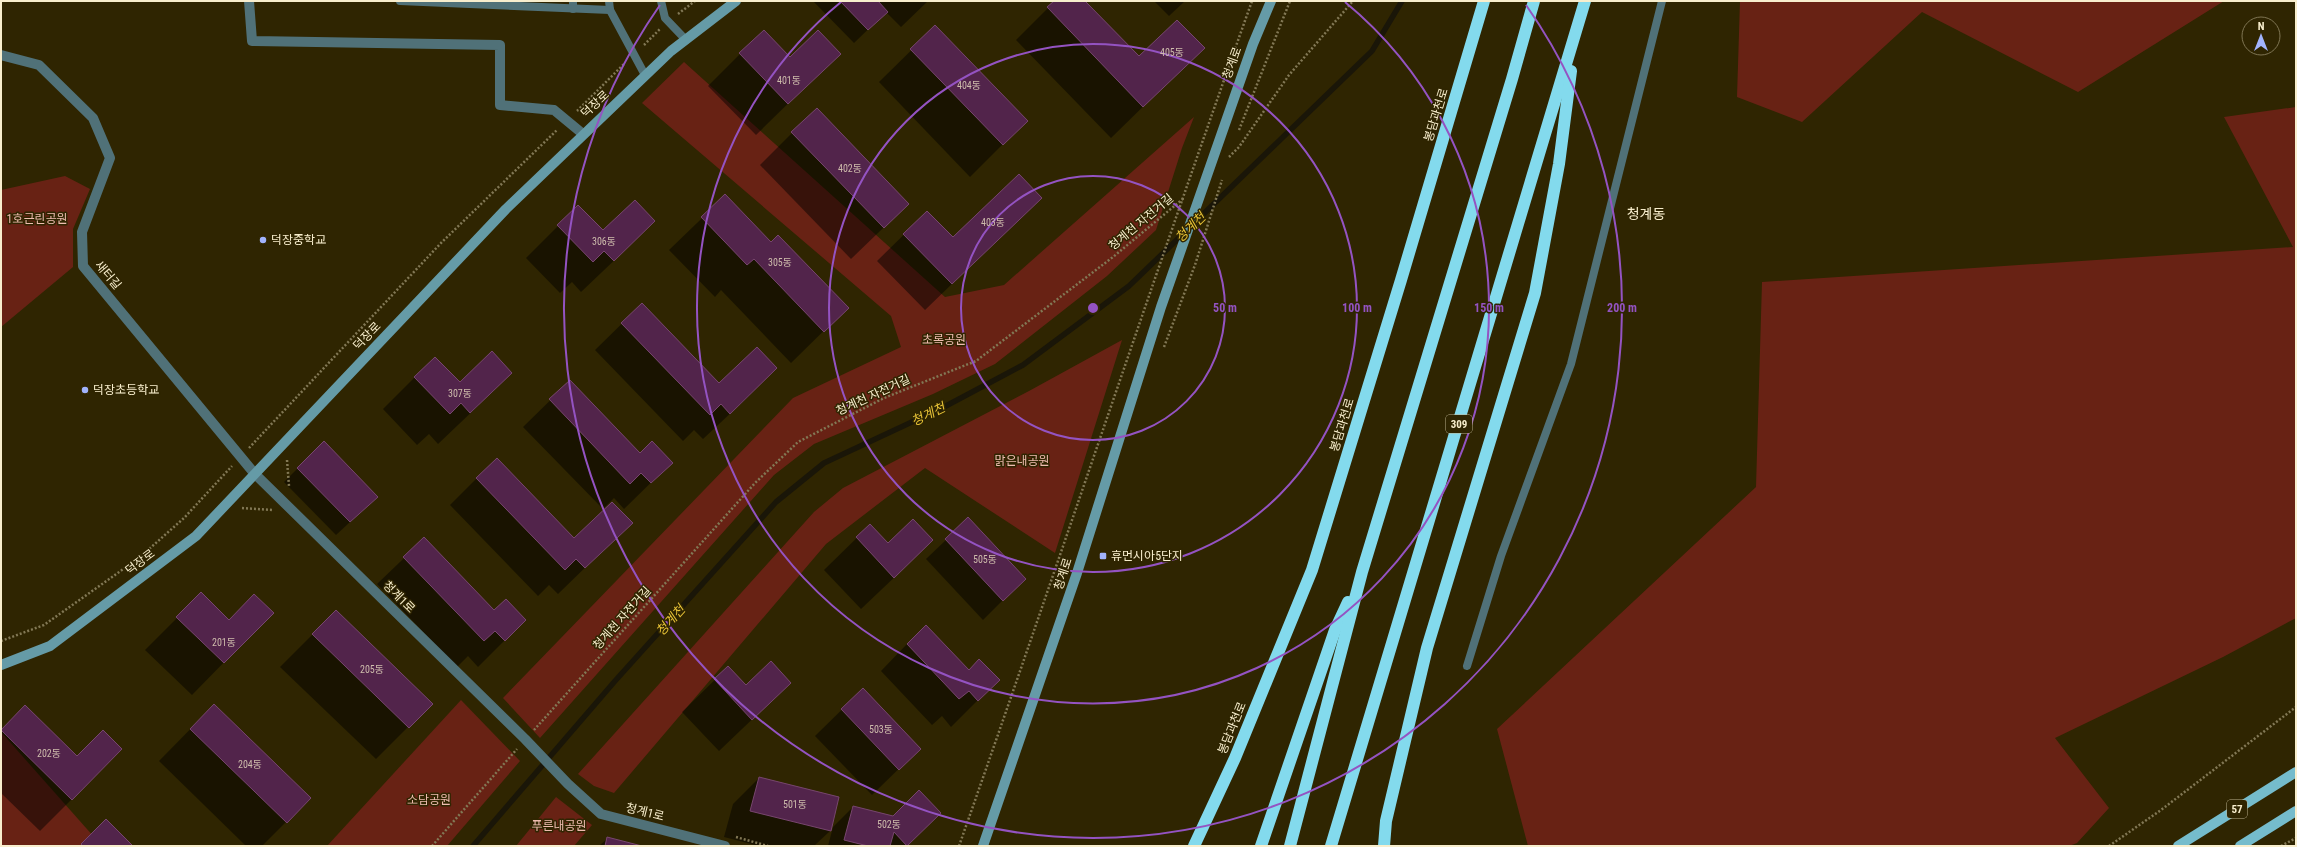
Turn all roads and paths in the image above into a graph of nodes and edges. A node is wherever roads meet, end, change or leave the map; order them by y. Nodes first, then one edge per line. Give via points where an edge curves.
1 (249, 1) edge
2 (400, 1) edge
3 (610, 1) edge
4 (661, 1) edge
5 (695, 1) edge
6 (736, 1) edge
7 (1252, 1) edge
8 (1271, 1) edge
9 (1290, 1) edge
10 (1353, 1) edge
11 (1484, 1) edge
12 (1534, 1) edge
13 (1585, 1) edge
14 (1662, 1) edge
15 (573, 5) edge
16 (610, 10) junction
17 (668, 22) junction
18 (1575, 36) junction
19 (686, 40) junction
20 (1, 55) edge
21 (634, 55) junction
22 (645, 75) junction
23 (567, 120) junction
24 (1238, 132) dead end
25 (583, 134) junction
26 (1232, 146) dead end
27 (1223, 176) dead end
28 (1188, 194) dead end
29 (1195, 265) dead end
30 (241, 457) junction
31 (254, 473) junction
32 (1362, 572) junction
33 (1, 641) edge
34 (1, 665) edge
35 (1467, 666) dead end
36 (2296, 707) edge
37 (526, 738) junction
38 (2296, 772) edge
39 (2296, 811) edge
40 (1386, 821) junction
41 (2296, 838) edge
42 (432, 846) edge
43 (725, 846) edge
44 (959, 846) edge
45 (983, 846) edge
46 (1194, 846) edge
47 (1262, 846) edge
48 (1290, 846) edge
49 (1331, 846) edge
50 (1384, 846) edge
51 (1392, 846) edge
52 (2109, 846) edge
53 (2178, 846) edge
54 (2240, 846) edge
55 (2281, 846) edge

1 - 23 street via 252,41 500,45 500,105 554,110
2 - 15 lane
3 - 16 lane
4 - 17 lane
5 - 17 path
6 - 19 street, 덕장로
7 - 44 path via 1139,319 1051,584
8 - 45 street, 청계로 via 1220,135 1161,307 1077,573
9 - 24 path
10 - 26 path via 1289,75 1228,159
11 - 46 highway, 봉담과천로 via 1312,570 1235,758
12 - 32 highway
13 - 18 highway, 309
14 - 35 lane via 1571,364 1501,556
15 - 16 lane
16 - 21 lane
17 - 19 lane
17 - 21 path
18 - 40 highway via 1559,164 1535,293 1427,648
18 - 49 highway, 309
19 - 22 street, 덕장로
20 - 30 street, 새터길 via 39,65 92,118 110,158 82,232 83,266
21 - 22 lane
21 - 23 path
22 - 25 street, 덕장로
23 - 25 street
23 - 30 path via 441,243
25 - 31 street, 덕장로 via 506,209
27 - 29 path
28 - 37 path, 청계천 자전거길 via 1113,257 976,361 884,398 798,442 755,483
30 - 31 street, 새터길
30 - 33 path via 184,518 139,558 44,625
31 - 34 street, 덕장로 via 196,536 50,646
31 - 37 street, 청계1로
32 - 47 highway via 1335,630
32 - 48 highway
36 - 52 path via 2161,810
37 - 42 path, 청계천 자전거길
37 - 43 street, 청계1로 via 568,784 601,814
38 - 53 main road, 57
39 - 54 main road
40 - 50 highway
40 - 51 highway
41 - 55 path

